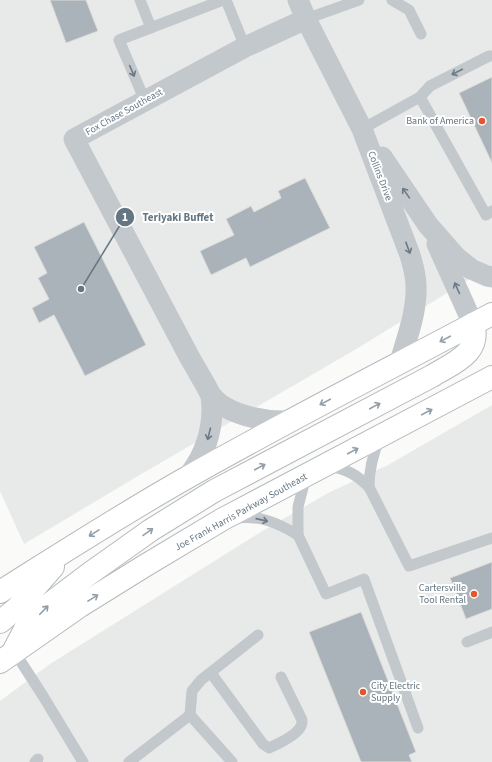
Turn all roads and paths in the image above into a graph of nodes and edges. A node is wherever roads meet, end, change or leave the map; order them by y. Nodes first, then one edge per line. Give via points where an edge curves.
1 (140, 0) edge
2 (225, 0) edge
3 (298, 0) edge
4 (359, 0) edge
5 (392, 0) edge
6 (306, 19) junction
7 (151, 28) junction
8 (421, 34) dead end
9 (245, 47) junction
10 (492, 56) edge
11 (420, 97) junction
12 (145, 101) junction
13 (362, 129) junction
14 (492, 211) edge
15 (428, 225) junction
16 (492, 277) edge
17 (483, 319) edge
18 (400, 362) junction
19 (492, 377) edge
20 (212, 396) junction
21 (288, 421) junction
22 (381, 436) junction
23 (325, 466) junction
24 (306, 476) junction
25 (188, 477) junction
26 (369, 487) junction
27 (224, 519) junction
28 (298, 535) junction
29 (492, 538) edge
30 (70, 548) junction
31 (0, 592) edge
32 (0, 622) edge
33 (492, 632) edge
34 (258, 635) dead end
35 (467, 642) dead end
36 (9, 655) edge
37 (210, 673) junction
38 (281, 677) dead end
39 (190, 715) junction
40 (418, 728) dead end
41 (84, 762) edge
42 (129, 762) edge
43 (232, 762) edge

1 - 7 lane
2 - 7 lane
2 - 9 lane
3 - 6 street, Collins Drive
4 - 6 lane
5 - 8 lane via 409,10
6 - 9 street, Fox Chase Southeast
6 - 13 street, Collins Drive
7 -> 12 lane via 119,40
9 - 12 street, Fox Chase Southeast
10 -> 11 lane via 430,86
11 - 13 lane
11 - 14 lane via 486,215
12 - 20 street, Fox Chase Southeast via 74,140
15 -> 13 street
13 -> 18 street, Collins Drive via 414,270 416,300
15 - 16 street via 456,257 471,269
17 -> 15 street
17 -> 18 main road
36 -> 17 main road via 25,629 48,605 151,530 214,491 432,376 461,358 473,344 475,330
18 -> 21 main road
22 -> 19 main road, Joe Frank Harris Parkway Southeast
20 - 21 street, Fox Chase Southeast via 244,415 269,421
20 -> 25 street, Fox Chase Southeast via 213,416 207,441
21 - 25 main road
23 -> 22 main road, Joe Frank Harris Parkway Southeast
22 - 26 lane via 370,466
23 - 24 main road, Joe Frank Harris Parkway Southeast
23 - 26 lane via 350,472
24 - 27 main road, Joe Frank Harris Parkway Southeast
24 - 28 lane via 298,507
25 -> 30 main road
26 - 29 lane via 409,566
27 -> 28 lane via 248,517 266,520
36 -> 27 main road, Joe Frank Harris Parkway Southeast via 80,606
28 - 40 lane via 326,594 364,579
30 - 31 main road
30 - 32 main road via 17,608
33 - 35 lane
34 - 37 lane
36 - 41 lane via 43,696
37 - 38 lane via 263,744 270,748 283,742 302,726 302,720
37 - 39 lane via 192,691
39 - 42 lane
39 - 43 lane

